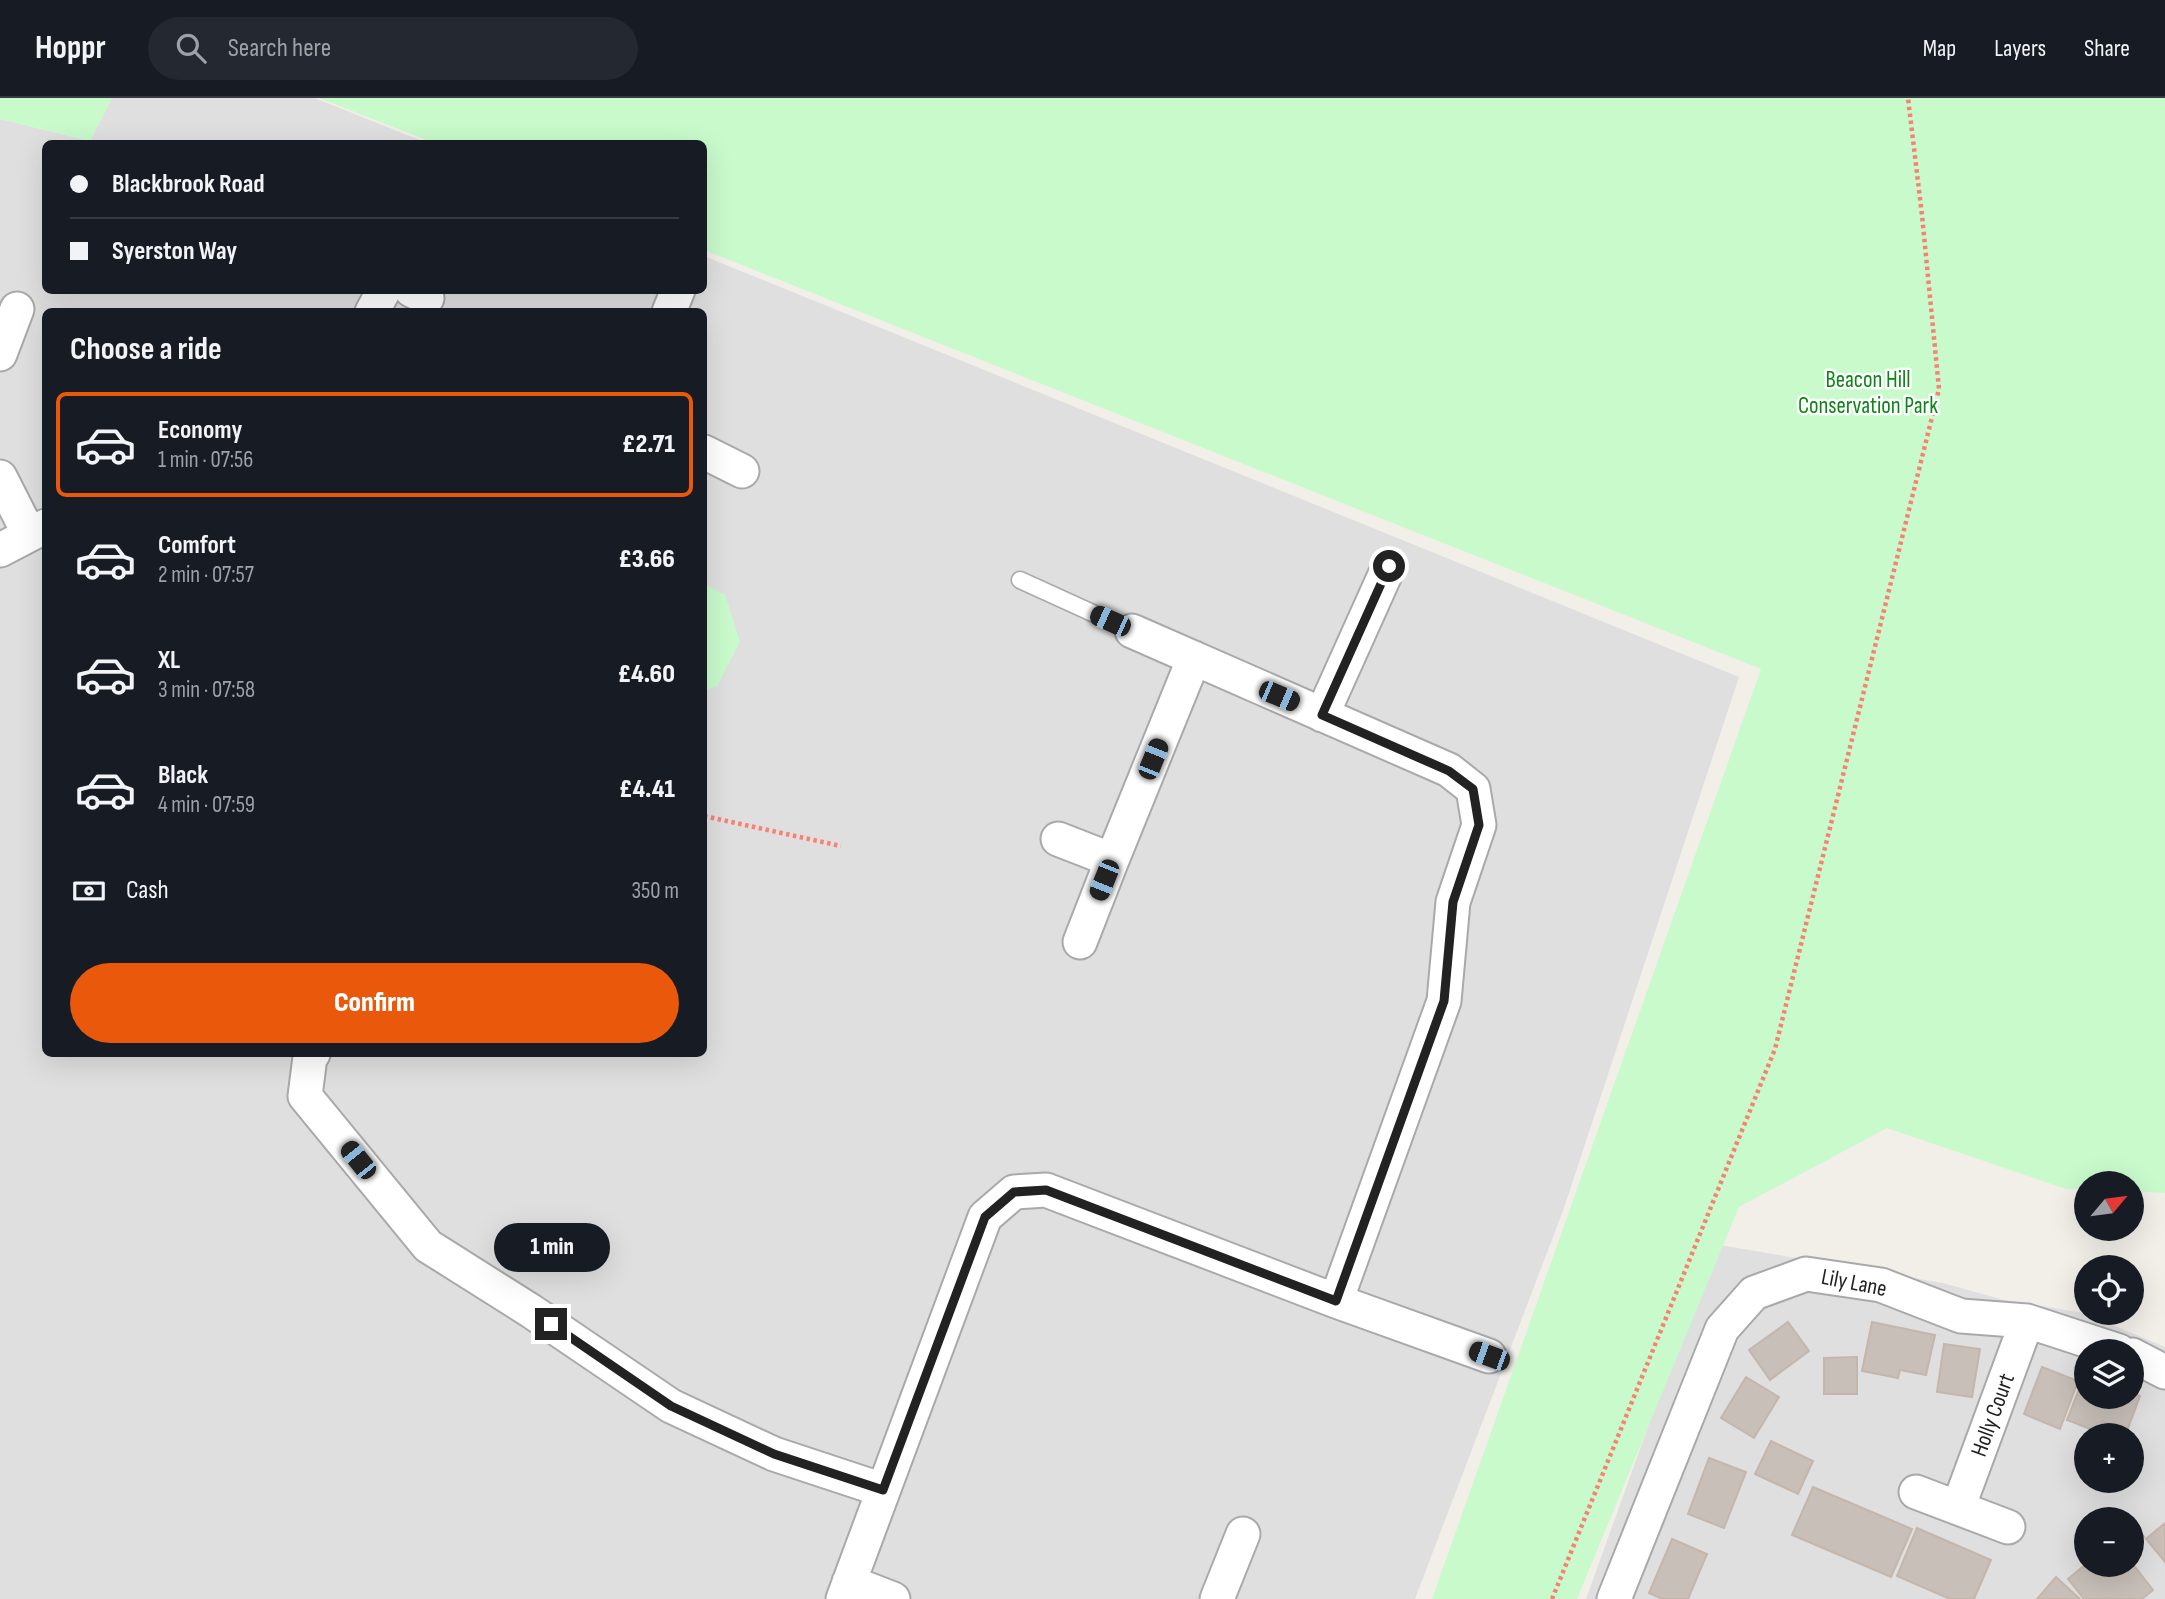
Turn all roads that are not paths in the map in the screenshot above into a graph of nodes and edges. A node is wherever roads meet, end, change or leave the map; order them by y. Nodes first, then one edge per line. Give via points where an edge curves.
1 (17, 309) dead end
2 (0, 354) edge
3 (707, 454) edge
4 (742, 471) dead end
5 (0, 477) edge
6 (37, 530) edge
7 (0, 550) edge
8 (1389, 566) dead end
9 (1020, 580) dead end
10 (1132, 631) joint
11 (1194, 658) junction
12 (1322, 715) junction
13 (1058, 839) dead end
14 (1112, 860) junction
15 (1080, 942) dead end
16 (310, 1057) edge
17 (1336, 1301) junction
18 (2027, 1321) junction
19 (2082, 1339) edge
20 (1489, 1356) dead end
21 (2144, 1361) edge
22 (2165, 1372) edge
23 (883, 1490) junction
24 (1916, 1492) dead end
25 (1958, 1508) junction
26 (2008, 1527) dead end
27 (1243, 1534) dead end
28 (846, 1590) edge
29 (893, 1599) edge
30 (1217, 1599) edge
31 (1614, 1599) edge

1 - 2 street
3 - 4 street
5 - 6 street
6 - 7 street
8 - 12 street
9 - 10 lane
10 - 11 street
11 - 12 street
11 - 14 street
12 - 17 street via 1449,771 1473,789 1479,825 1453,902 1444,1001
13 - 14 street
14 - 15 street
16 - 23 street via 305,1096 428,1246 671,1406 774,1454
17 - 20 street
17 - 23 street via 1046,1190 1014,1192 985,1217
18 - 19 street, Lily Lane
18 - 25 street, Holly Court
18 - 31 street, Lily Lane via 1961,1316 1881,1285 1806,1274 1754,1293 1722,1329
21 - 22 street
23 - 28 street
24 - 25 street
25 - 26 street
27 - 30 street
28 - 29 street

